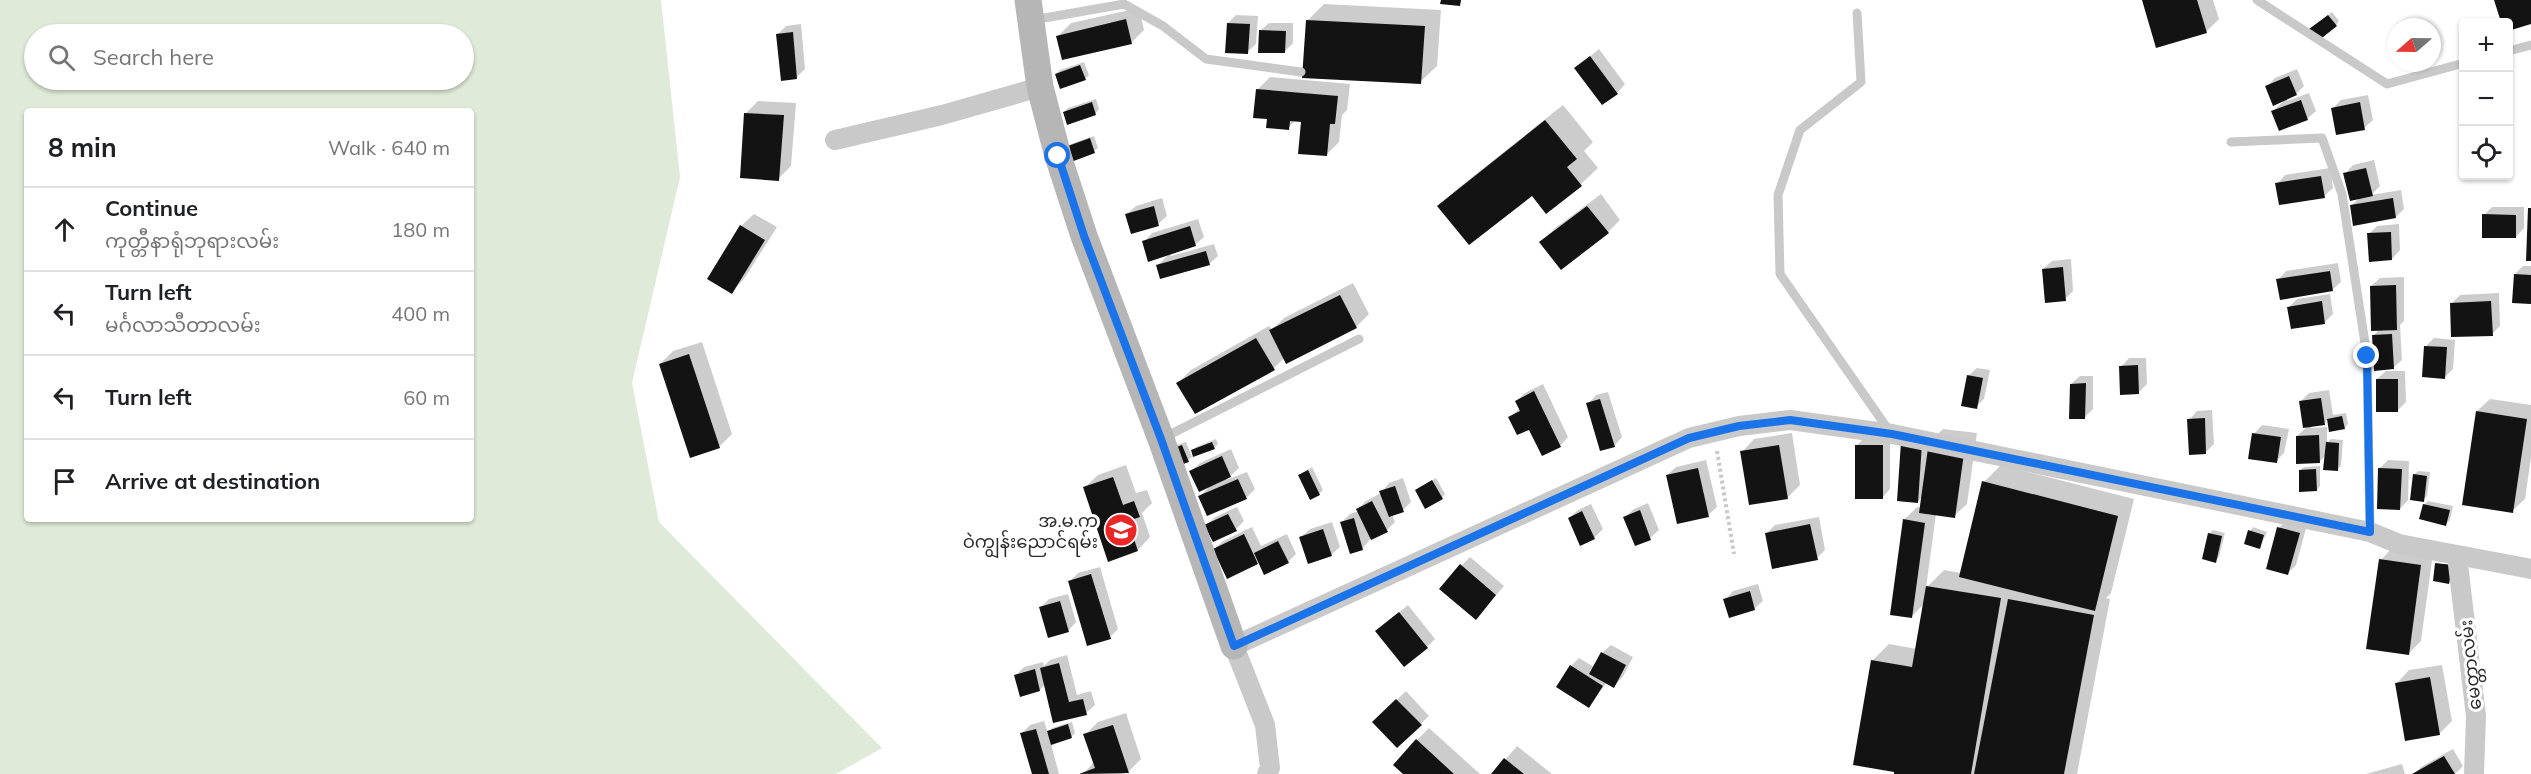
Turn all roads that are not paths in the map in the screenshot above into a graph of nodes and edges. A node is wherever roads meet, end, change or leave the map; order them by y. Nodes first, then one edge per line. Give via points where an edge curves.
1 (2257, 0) edge
2 (1029, 10) edge
3 (1857, 13) dead end
4 (2531, 45) edge
5 (2513, 50) edge
6 (2459, 64) edge
7 (1301, 72) dead end
8 (1040, 87) junction
9 (836, 140) dead end
10 (2231, 142) dead end
11 (1359, 339) dead end
12 (1892, 434) junction
13 (1161, 439) junction
14 (2370, 532) junction
15 (2457, 556) junction
16 (2531, 569) edge
17 (1234, 646) junction
18 (1267, 774) edge
19 (2474, 774) edge

1 - 6 lane via 2387,84
2 - 7 lane via 1124,4 1163,26 1206,59
2 - 8 street
3 - 12 lane via 1861,82 1800,130 1778,195 1780,274
4 - 5 lane
8 - 9 street
8 - 13 street via 1084,236
10 - 14 lane via 2322,138 2342,194 2367,356
11 - 13 lane
12 - 14 street
12 - 17 street via 1790,420 1739,426 1689,438
13 - 17 street
14 - 15 street via 2399,544
15 - 16 street
15 - 19 street, မေတ္တာလမ်း via 2476,716
17 - 18 street via 1265,725 1270,768

